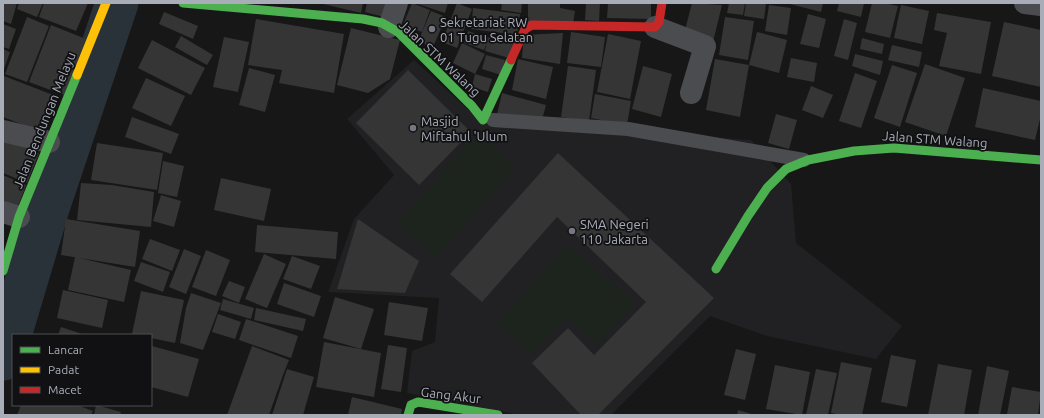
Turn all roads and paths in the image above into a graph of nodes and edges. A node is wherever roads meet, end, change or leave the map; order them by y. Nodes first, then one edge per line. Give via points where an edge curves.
1 (106, 3) edge
2 (183, 3) edge
3 (397, 3) edge
4 (662, 3) edge
5 (1025, 3) edge
6 (1041, 6) edge
7 (389, 27) junction
8 (655, 27) junction
9 (691, 93) dead end
10 (488, 120) junction
11 (3, 131) edge
12 (50, 142) junction
13 (807, 160) junction
14 (1041, 160) edge
15 (11, 215) edge
16 (716, 270) dead end
17 (3, 272) edge
18 (408, 415) edge
19 (498, 415) edge

1 - 12 street, Jalan Bendungan Melayu
2 - 7 street, Jalan STM Walang via 363,20 382,23
3 - 7 street
4 - 8 street via 659,22
5 - 6 street
7 - 10 street, Jalan STM Walang via 398,32
8 - 9 street via 705,46
8 - 10 street via 528,26
10 - 13 lane via 628,129
11 - 12 street
12 - 15 street, Jalan Bendungan Melayu
13 - 14 street, Jalan STM Walang via 887,148
13 - 16 street, Jalan STM Walang via 786,169 763,192
15 - 17 street, Jalan Bendungan Melayu
18 - 19 street, Gang Akur via 410,405 418,402

